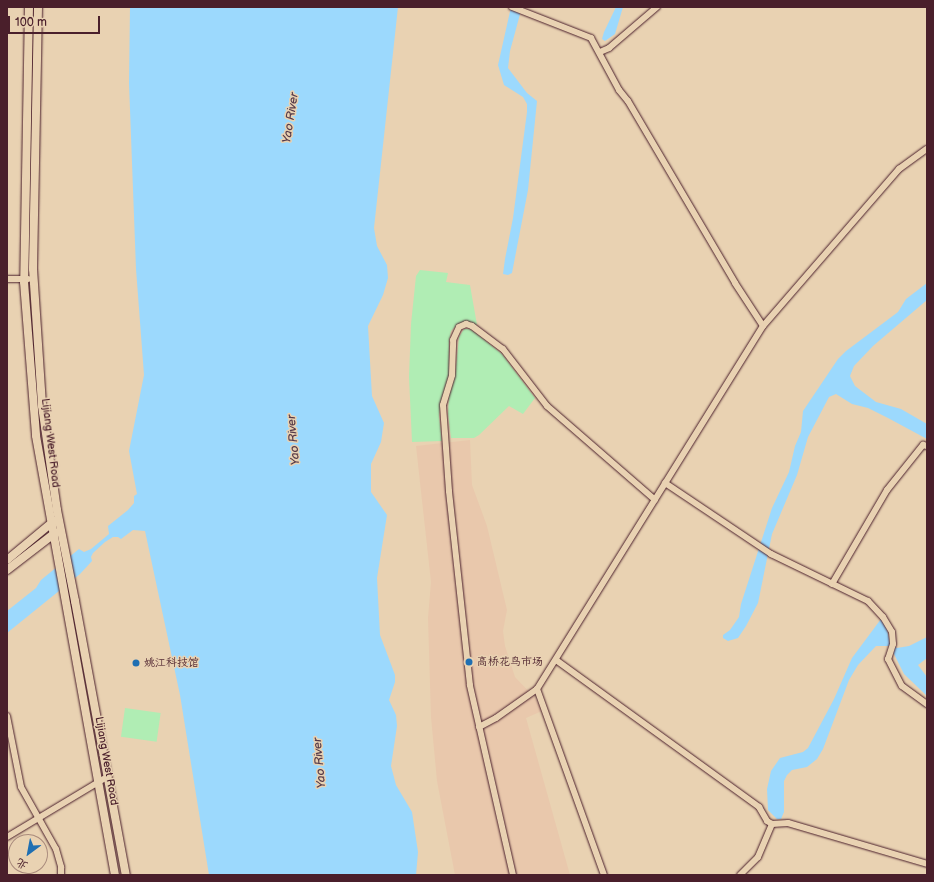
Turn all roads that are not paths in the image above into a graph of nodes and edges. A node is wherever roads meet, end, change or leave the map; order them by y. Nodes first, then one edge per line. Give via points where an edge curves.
1 (29, 7) edge
2 (38, 7) edge
3 (512, 7) edge
4 (657, 7) edge
5 (600, 52) junction
6 (927, 149) edge
7 (25, 278) junction
8 (7, 279) edge
9 (34, 279) junction
10 (763, 326) junction
11 (927, 446) edge
12 (665, 483) junction
13 (655, 500) junction
14 (58, 518) junction
15 (51, 524) junction
16 (61, 528) junction
17 (53, 535) junction
18 (7, 560) edge
19 (7, 570) edge
20 (832, 584) junction
21 (556, 660) junction
22 (537, 689) junction
23 (927, 704) edge
24 (7, 716) edge
25 (478, 727) junction
26 (108, 777) junction
27 (98, 782) junction
28 (38, 818) junction
29 (772, 824) junction
30 (7, 837) edge
31 (927, 864) edge
32 (61, 875) edge
33 (115, 875) edge
34 (126, 875) edge
35 (513, 875) edge
36 (604, 875) edge
37 (740, 875) edge

1 - 7 main road, Lijiang West Road
2 - 9 main road, Lijiang West Road
3 - 5 street via 589,36
4 - 5 street via 609,48
5 - 10 street via 600,58 619,90 628,100
6 - 10 street via 899,169
7 - 8 street
7 - 9 street
7 - 15 main road, Lijiang West Road via 36,436
9 - 14 main road, Lijiang West Road via 42,406
10 - 12 street
11 - 20 street via 923,445 887,490
12 - 13 street
12 - 20 street via 771,554
13 - 21 street
13 - 25 street via 547,406 503,349 472,326 466,324 459,327 453,340 452,375 444,405 452,519 470,685
14 - 15 main road
14 - 16 main road, Lijiang West Road
15 - 17 main road, Lijiang West Road
15 - 18 main road
16 - 17 main road
16 - 26 main road, Lijiang West Road
17 - 19 main road
17 - 27 main road, Lijiang West Road via 60,562
20 - 23 street via 868,601 883,617 892,632 893,644 888,660 902,686
21 - 22 street
21 - 29 street via 759,807 767,821
22 - 25 street via 496,718
22 - 36 street
24 - 28 street via 20,787
25 - 35 street
26 - 27 street
26 - 34 main road, Lijiang West Road
27 - 28 street
27 - 33 main road, Lijiang West Road
28 - 30 street
28 - 32 street via 56,849
29 - 31 street via 788,823
29 - 37 street via 758,856

